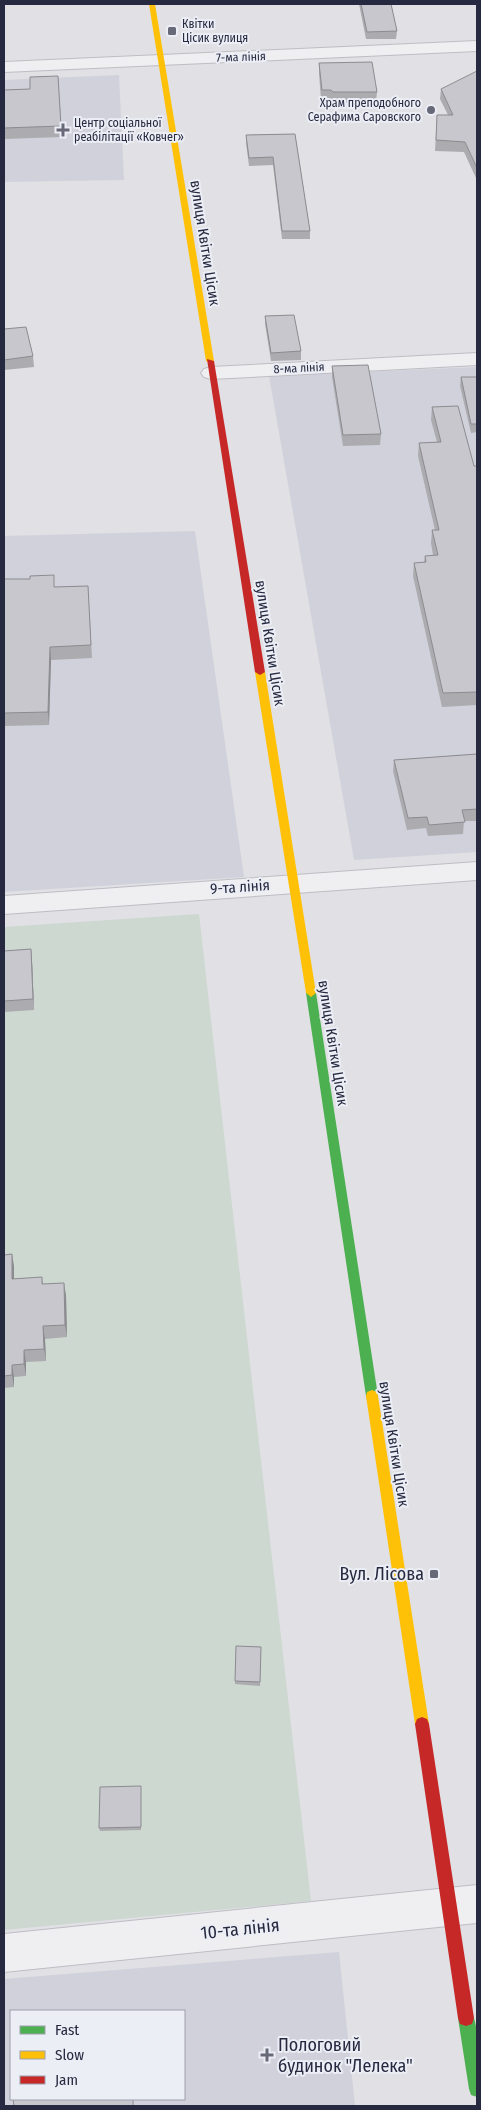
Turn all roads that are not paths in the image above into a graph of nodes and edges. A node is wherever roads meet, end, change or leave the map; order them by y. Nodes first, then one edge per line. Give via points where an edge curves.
1 (152, 4) edge
2 (477, 46) edge
3 (160, 60) junction
4 (4, 67) edge
5 (477, 359) edge
6 (211, 373) junction
7 (477, 870) edge
8 (294, 883) junction
9 (4, 905) edge
10 (463, 1905) edge
11 (4, 1953) edge
12 (477, 2089) edge

1 - 3 street, вулиця Квітки Цісик
2 - 3 street, 7-ма лінія
3 - 4 street, 7-ма лінія
3 - 6 street, вулиця Квітки Цісик
5 - 6 street, 8-ма лінія
6 - 8 street, вулиця Квітки Цісик
7 - 8 street, 9-та лінія
8 - 9 street, 9-та лінія
8 - 10 street, вулиця Квітки Цісик
10 - 11 street, 10-та лінія
10 - 12 street, вулиця Квітки Цісик

